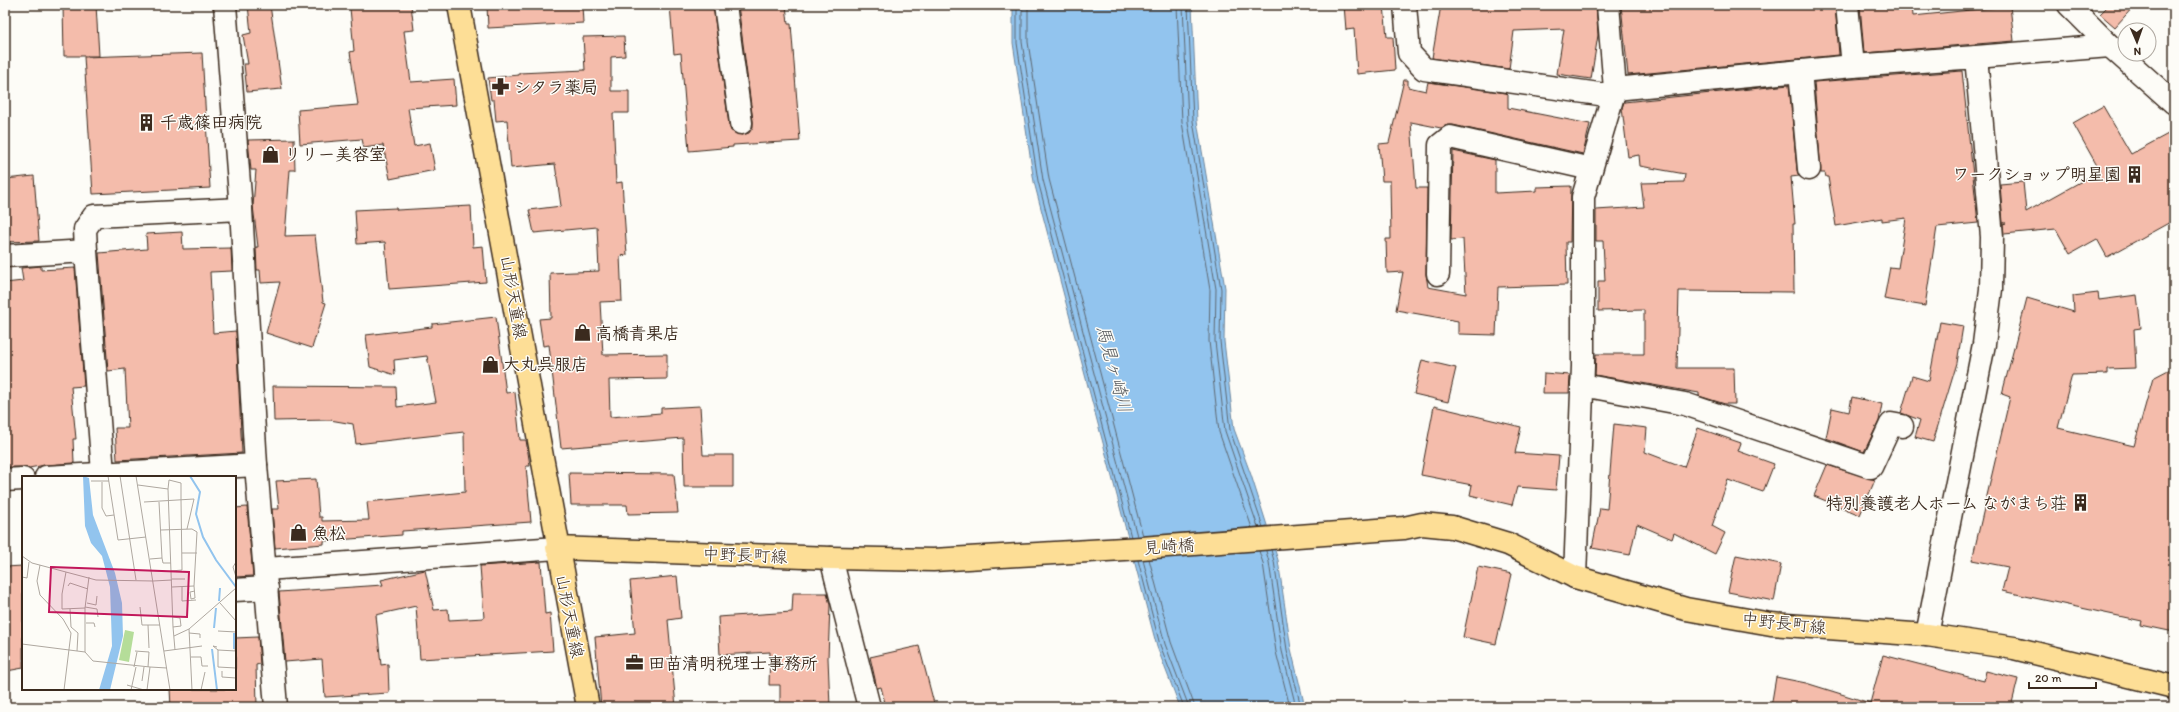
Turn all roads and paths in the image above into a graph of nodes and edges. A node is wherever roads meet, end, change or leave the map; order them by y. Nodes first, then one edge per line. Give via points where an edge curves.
1 (226, 5) edge
2 (459, 5) edge
3 (725, 5) edge
4 (1405, 5) edge
5 (1608, 5) edge
6 (1847, 5) edge
7 (2069, 5) edge
8 (2110, 46) junction
9 (1976, 57) junction
10 (1853, 66) junction
11 (1800, 71) junction
12 (1614, 92) junction
13 (2174, 103) edge
14 (741, 123) dead end
15 (1591, 169) junction
16 (1809, 169) dead end
17 (241, 209) junction
18 (86, 251) junction
19 (5, 256) edge
20 (1438, 274) dead end
21 (1582, 385) junction
22 (1902, 426) dead end
23 (256, 466) junction
24 (103, 473) junction
25 (60, 476) edge
26 (22, 479) edge
27 (5, 480) edge
28 (1404, 528) joint
29 (557, 548) junction
30 (831, 558) junction
31 (933, 560) joint
32 (1575, 577) junction
33 (266, 578) junction
34 (236, 590) edge
35 (1927, 635) junction
36 (2174, 687) edge
37 (276, 707) edge
38 (588, 707) edge
39 (869, 707) edge

1 - 17 street
2 - 29 main road, 山形天童線 via 503,235
3 - 14 street
4 - 12 street via 1409,54 1424,69
5 - 12 street
6 - 10 street
7 - 8 street
8 - 9 street
8 - 13 street
9 - 10 street
9 - 35 street via 1992,237 1991,289 1984,344
10 - 11 street
11 - 12 street
11 - 16 street
12 - 15 street
15 - 20 street via 1450,137 1440,145
15 - 21 street via 1583,197
17 - 18 street via 94,216 85,229
17 - 23 street
18 - 19 street
18 - 24 street
21 - 22 street via 1685,404 1871,467 1891,424
21 - 32 street
23 - 24 street
23 - 33 street
24 - 25 street
26 - 27 street
28 - 31 main road, 見崎橋 via 1141,548
28 - 32 main road, 中野長町線 via 1422,524 1452,527 1508,544
29 - 30 main road, 中野長町線
29 - 33 street
29 - 38 main road, 山形天童線
30 - 31 main road, 中野長町線
30 - 39 street
32 - 35 main road, 中野長町線 via 1686,608 1771,624
33 - 34 street
33 - 37 street
35 - 36 main road, 中野長町線 via 2014,648

